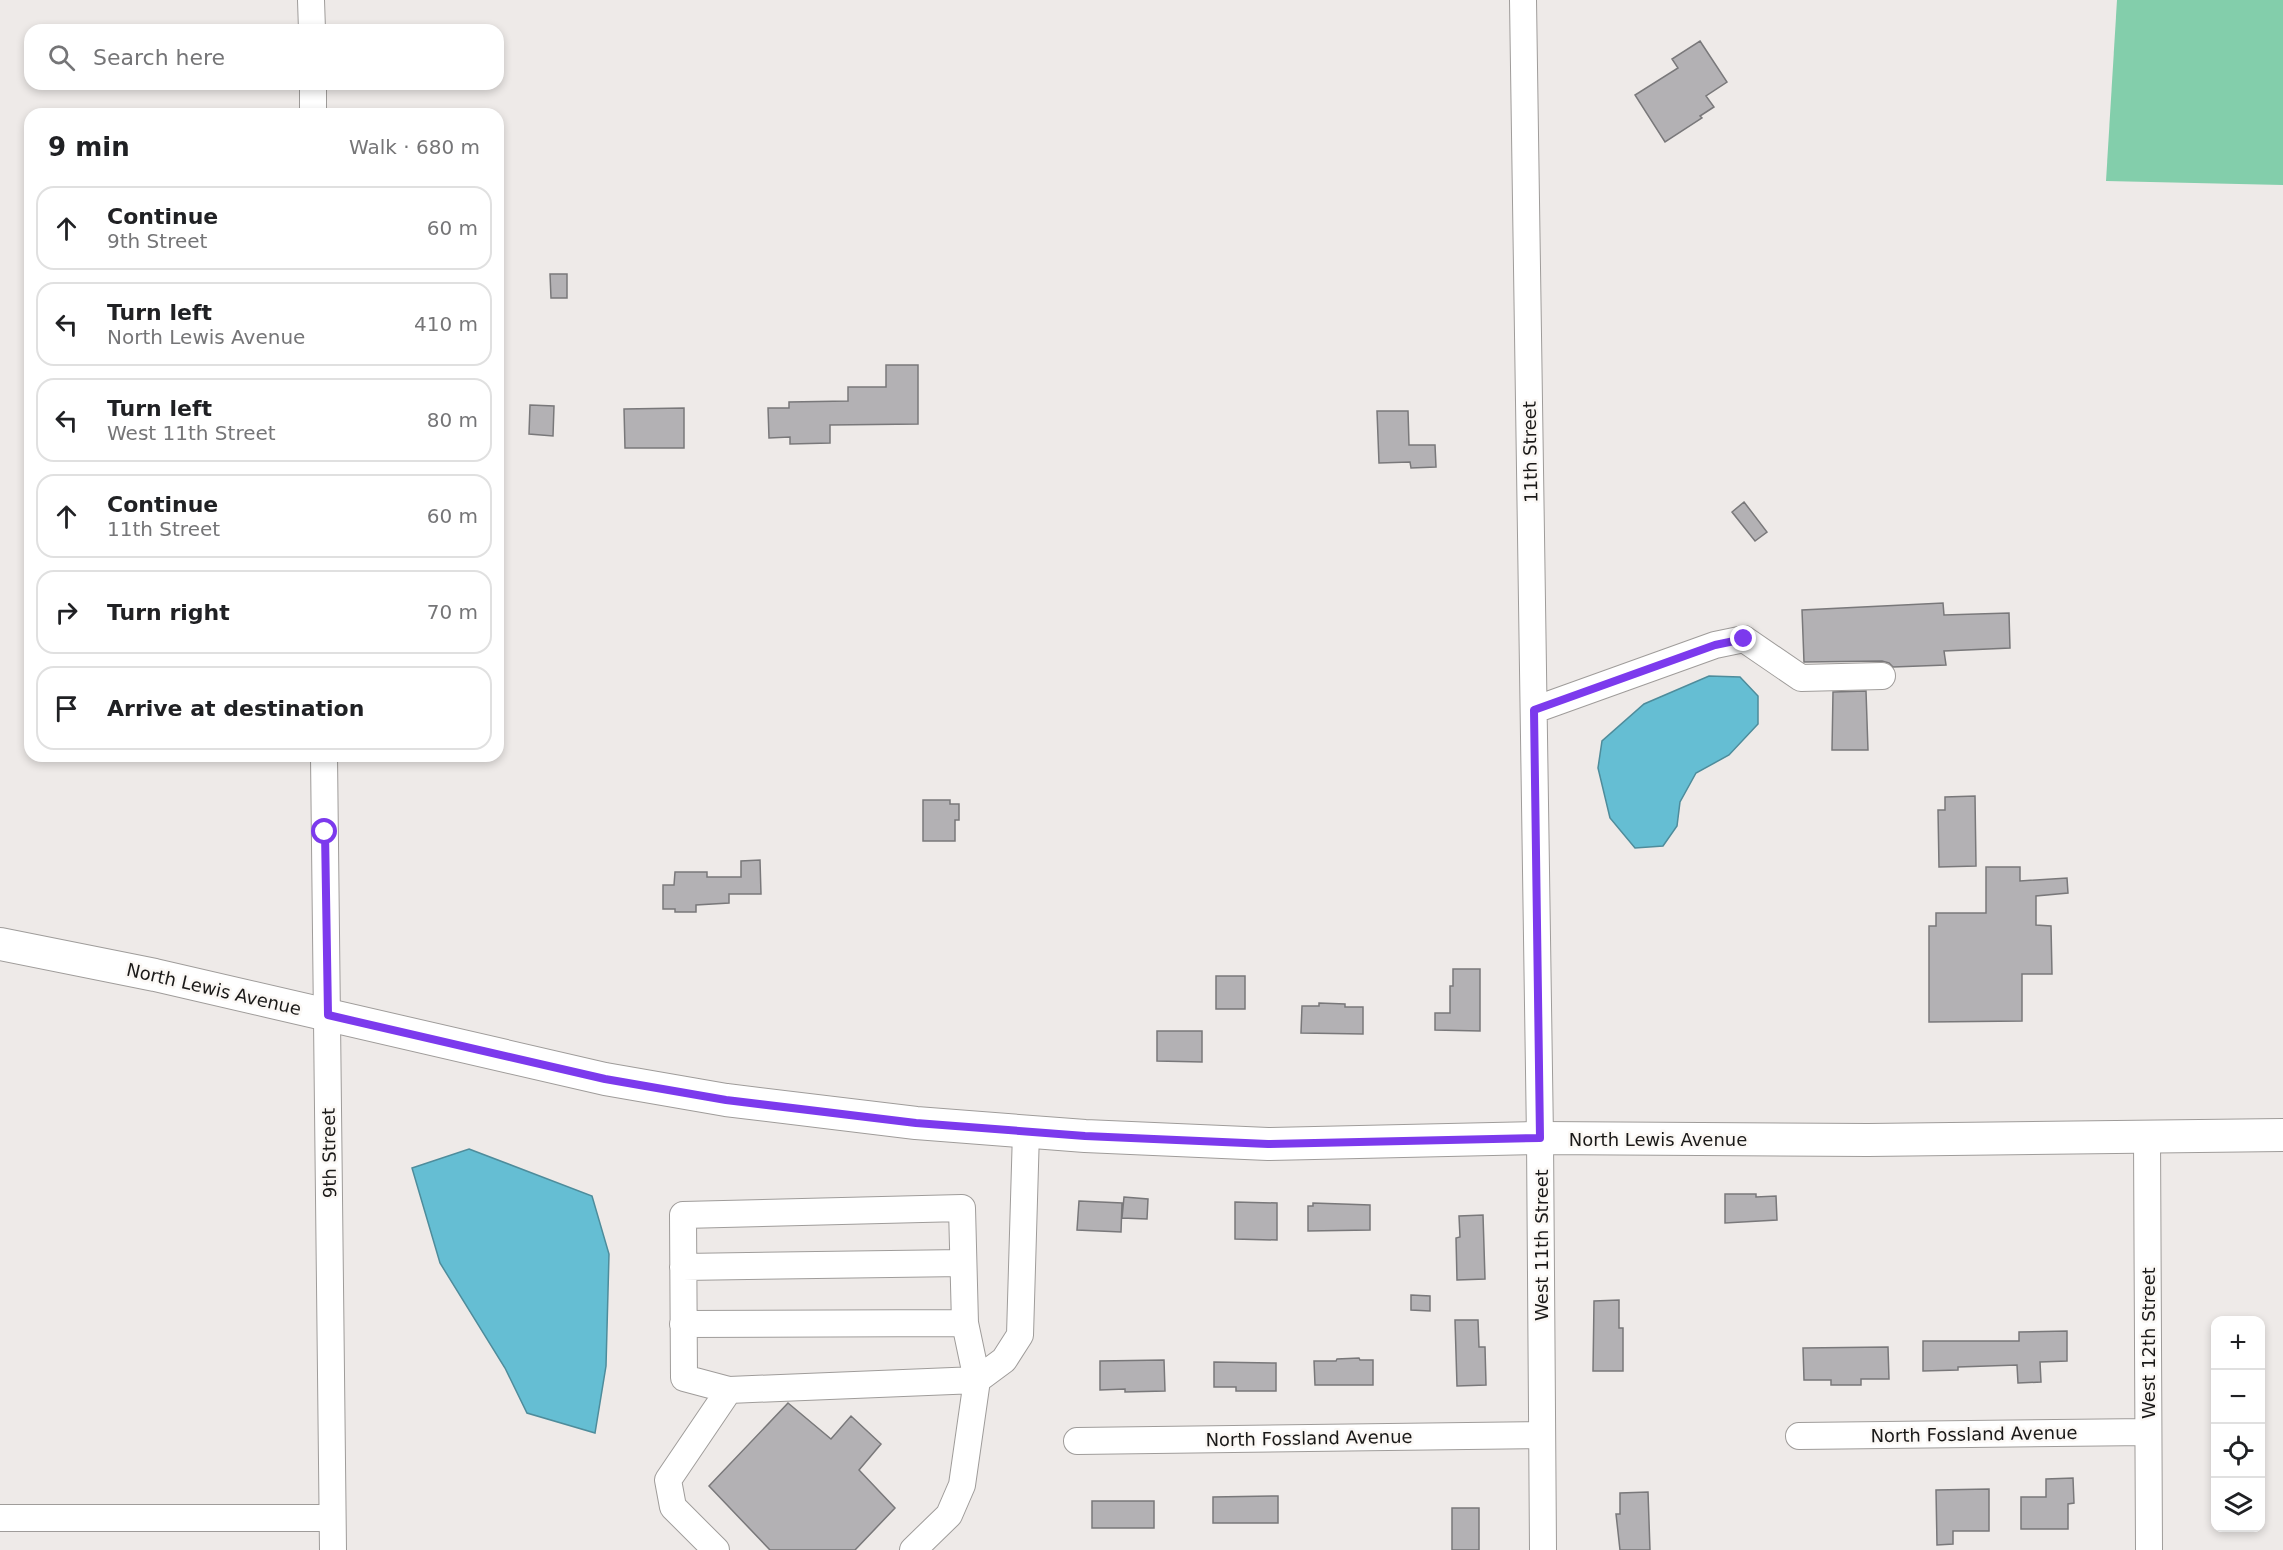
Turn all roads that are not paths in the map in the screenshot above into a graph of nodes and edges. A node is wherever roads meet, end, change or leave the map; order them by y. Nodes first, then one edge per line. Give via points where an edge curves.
1 (311, 0) edge
2 (1523, 0) edge
3 (312, 24) edge
4 (313, 90) edge
5 (313, 108) edge
6 (1882, 676) dead end
7 (1534, 710) junction
8 (324, 762) edge
9 (1537, 904) joint
10 (0, 944) edge
11 (328, 1015) junction
12 (1026, 1132) junction
13 (2283, 1135) edge
14 (2147, 1137) junction
15 (1540, 1138) junction
16 (963, 1263) junction
17 (683, 1267) junction
18 (965, 1323) junction
19 (683, 1324) junction
20 (977, 1380) junction
21 (729, 1390) junction
22 (2148, 1432) junction
23 (1541, 1435) junction
24 (1799, 1436) dead end
25 (1077, 1442) dead end
26 (0, 1518) edge
27 (332, 1518) junction
28 (333, 1550) edge
29 (716, 1550) edge
30 (913, 1550) edge
31 (1543, 1550) edge
32 (2149, 1550) edge

1 - 3 street
2 - 7 street, 11th Street
4 - 5 street
6 - 7 street via 1801,678 1744,639 1715,645
7 - 9 street, 11th Street
8 - 11 street, 9th Street
9 - 15 street, West 11th Street
10 - 11 main road, North Lewis Avenue
11 - 12 main road, North Lewis Avenue via 605,1079 726,1100
11 - 27 street, 9th Street
12 - 15 main road, North Lewis Avenue via 1268,1144
12 - 20 street via 1020,1335 1004,1360
13 - 14 main road, North Lewis Avenue
14 - 15 main road, North Lewis Avenue
14 - 22 street, West 12th Street
15 - 23 street, West 11th Street
16 - 17 street
16 - 17 street via 962,1208 682,1215
16 - 18 street
17 - 19 street
18 - 19 street
18 - 20 street
19 - 21 street via 684,1378
20 - 21 street
20 - 30 street via 962,1485 949,1515
21 - 29 street via 668,1479 673,1507
22 - 24 street, North Fossland Avenue
22 - 32 street, West 12th Street
23 - 25 street, North Fossland Avenue
23 - 31 street, West 11th Street
26 - 27 street
27 - 28 street, 9th Street

